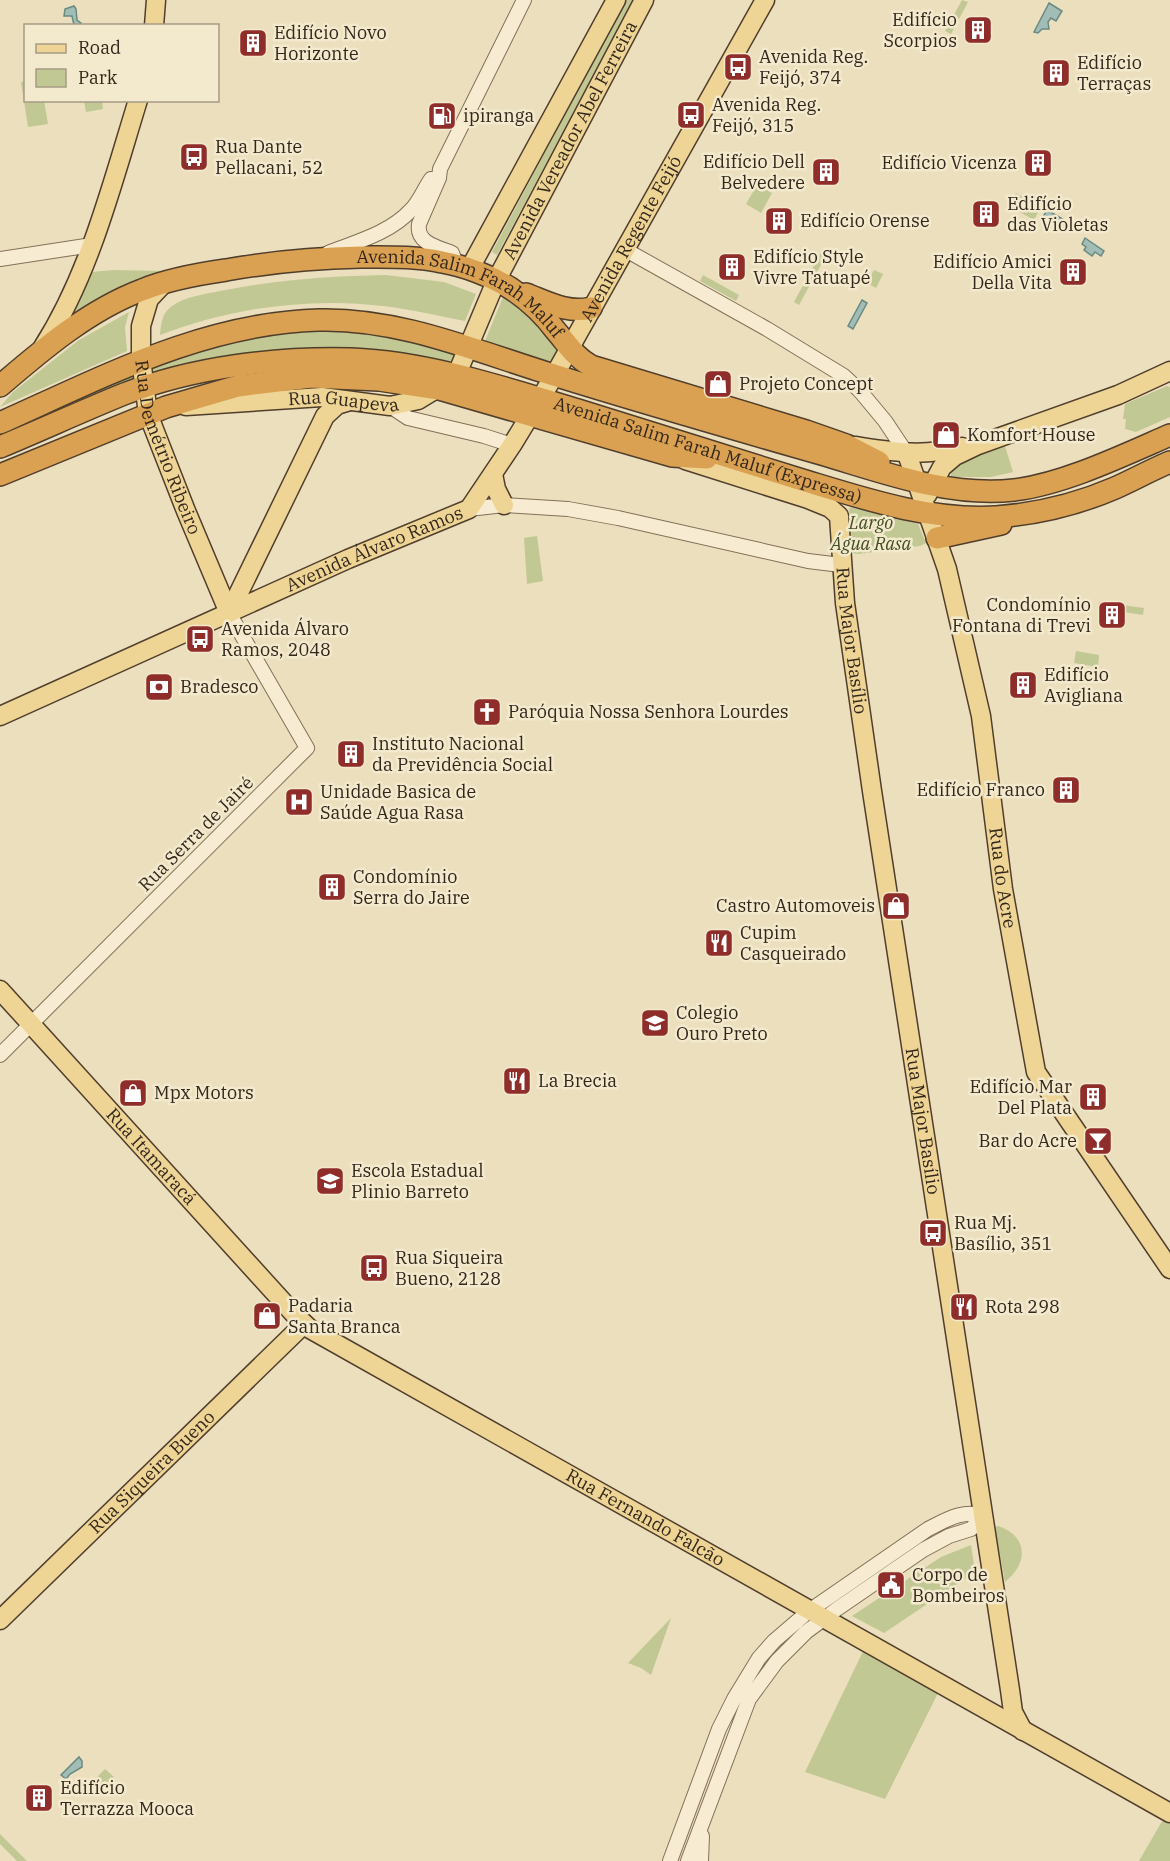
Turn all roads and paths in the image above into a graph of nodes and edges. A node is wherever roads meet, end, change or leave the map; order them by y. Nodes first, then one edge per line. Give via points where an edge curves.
1 (156, 0) edge
2 (524, 0) edge
3 (616, 0) edge
4 (644, 0) edge
5 (765, 0) edge
6 (154, 24) edge
7 (137, 102) edge
8 (440, 169) junction
9 (92, 245) junction
10 (624, 249) junction
11 (319, 258) junction
12 (0, 259) edge
13 (463, 268) junction
14 (165, 282) junction
15 (503, 285) junction
16 (591, 308) junction
17 (468, 347) junction
18 (569, 348) junction
19 (41, 350) junction
20 (141, 359) junction
21 (1170, 371) edge
22 (554, 376) junction
23 (447, 382) junction
24 (0, 386) edge
25 (144, 387) junction
26 (350, 400) junction
27 (390, 406) junction
28 (535, 407) junction
29 (157, 411) junction
30 (0, 423) edge
31 (1170, 435) edge
32 (846, 445) junction
33 (978, 445) junction
34 (512, 446) junction
35 (0, 447) edge
36 (907, 454) junction
37 (672, 456) junction
38 (737, 460) junction
39 (0, 462) edge
40 (1170, 462) edge
41 (24, 464) junction
42 (494, 474) junction
43 (0, 476) edge
44 (925, 495) junction
45 (504, 505) junction
46 (469, 509) junction
47 (1018, 515) junction
48 (937, 538) junction
49 (841, 565) junction
50 (251, 567) junction
51 (267, 596) junction
52 (229, 613) junction
53 (0, 716) edge
54 (0, 990) edge
55 (31, 1023) junction
56 (0, 1054) edge
57 (1170, 1269) edge
58 (304, 1324) junction
59 (984, 1516) junction
60 (880, 1562) junction
61 (861, 1574) junction
62 (889, 1574) junction
63 (870, 1586) junction
64 (817, 1615) junction
65 (0, 1620) edge
66 (1010, 1690) junction
67 (989, 1711) junction
68 (1023, 1731) junction
69 (1170, 1813) edge
70 (704, 1819) junction
71 (670, 1861) edge
72 (688, 1861) edge
73 (701, 1861) edge

1 - 6 main road
2 - 8 street
3 - 13 main road, Avenida Vereador Abel Ferreira
4 - 15 main road, Avenida Vereador Abel Ferreira
5 - 10 main road, Avenida Regente Feijó
7 - 9 main road
8 - 11 street via 404,216
8 - 13 street via 418,230 428,243 452,253
9 - 12 street
9 - 19 main road via 70,300
10 - 16 main road, Avenida Regente Feijó
10 - 36 street via 844,376 885,421
11 - 13 highway, Avenida Salim Farah Maluf via 408,257
11 - 14 highway, Avenida Salim Farah Maluf via 264,263
13 - 15 highway, Avenida Salim Farah Maluf
14 - 19 highway, Avenida Salim Farah Maluf via 108,306
14 - 20 main road, Rua Demétrio Ribeiro via 154,291 145,309
15 - 16 highway via 564,309
15 - 17 main road, Avenida Vereador Abel Ferreira
15 - 18 highway, Avenida Salim Farah Maluf via 543,316
16 - 18 main road, Avenida Regente Feijó
17 - 20 highway via 419,333 322,320 242,328
17 - 22 highway, Avenida Salim Farah Maluf (Expressa)
17 - 23 main road, Avenida Vereador Abel Ferreira via 459,369
18 - 22 main road, Avenida Regente Feijó
18 - 32 highway, Avenida Salim Farah Maluf via 581,360 601,369
19 - 24 highway, Avenida Salim Farah Maluf
20 - 25 main road, Rua Demétrio Ribeiro
20 - 30 highway
21 - 33 main road via 1118,395
22 - 28 main road, Avenida Regente Feijó
22 - 44 highway, Avenida Salim Farah Maluf (Expressa)
23 - 25 highway via 413,366 354,359 286,360 229,366
23 - 27 main road via 418,400
23 - 28 highway, Avenida Salim Farah Maluf (Expressa)
23 - 29 highway via 311,377 238,386
25 - 29 main road, Rua Demétrio Ribeiro
25 - 35 highway
26 - 27 main road, Rua Guapeva
26 - 29 main road, Rua Guapeva via 310,397
26 - 50 main road via 333,407 325,416
27 - 34 street, Rua Guapeva via 408,418
28 - 34 main road, Avenida Regente Feijó
28 - 37 highway
28 - 38 highway, Avenida Salim Farah Maluf (Expressa)
29 - 41 highway
29 - 52 main road, Rua Demétrio Ribeiro via 186,511
31 - 44 highway, Avenida Salim Farah Maluf (Expressa) via 1088,469 1017,490
32 - 36 main road
32 - 44 highway, Avenida Salim Farah Maluf
33 - 36 main road
33 - 44 main road via 946,462
34 - 42 main road, Avenida Regente Feijó
36 - 44 main road, Rua do Acre
37 - 38 highway
37 - 49 main road, Rua Major Basílio via 833,510 841,523
38 - 44 highway, Avenida Salim Farah Maluf (Expressa) via 880,503
39 - 41 highway
40 - 47 highway, Avenida Salim Farah Maluf (Expressa) via 1079,501
41 - 43 highway
42 - 45 main road
42 - 46 main road, Avenida Regente Feijó
44 - 47 highway, Avenida Salim Farah Maluf (Expressa) via 980,517
44 - 48 main road, Rua do Acre
45 - 46 street, Avenida Álvaro Ramos
45 - 49 street, Avenida Álvaro Ramos via 583,512
46 - 51 main road, Avenida Álvaro Ramos
47 - 48 highway via 997,526
48 - 57 main road, Rua do Acre via 981,716 1004,889 1036,1072
49 - 59 main road, Rua Major Basílio via 891,922
50 - 51 main road via 253,584
50 - 52 main road
51 - 52 main road, Avenida Álvaro Ramos
52 - 53 main road, Avenida Álvaro Ramos
52 - 55 street, Rua Serra de Jairé via 307,748
54 - 55 main road, Rua Itamaracá
55 - 56 street, Rua Serra de Jairé
55 - 58 main road, Rua Itamaracá
58 - 64 main road, Rua Fernando Falcão
58 - 65 main road, Rua Siqueira Bueno
59 - 60 street via 966,1513 946,1519
59 - 62 street via 971,1529 935,1543
59 - 66 main road, Rua Major Basílio
60 - 61 street
60 - 62 street
61 - 63 street
61 - 64 street
62 - 63 street
63 - 64 street
64 - 67 main road, Rua Fernando Falcão
64 - 70 street via 749,1699
64 - 71 street via 774,1641 739,1690 719,1729
66 - 67 main road via 1004,1708
66 - 68 main road, Rua Major Basílio via 1013,1712
67 - 68 main road, Rua Fernando Falcão
68 - 69 main road, Rua Fernando Falcão
70 - 72 street
70 - 73 street

